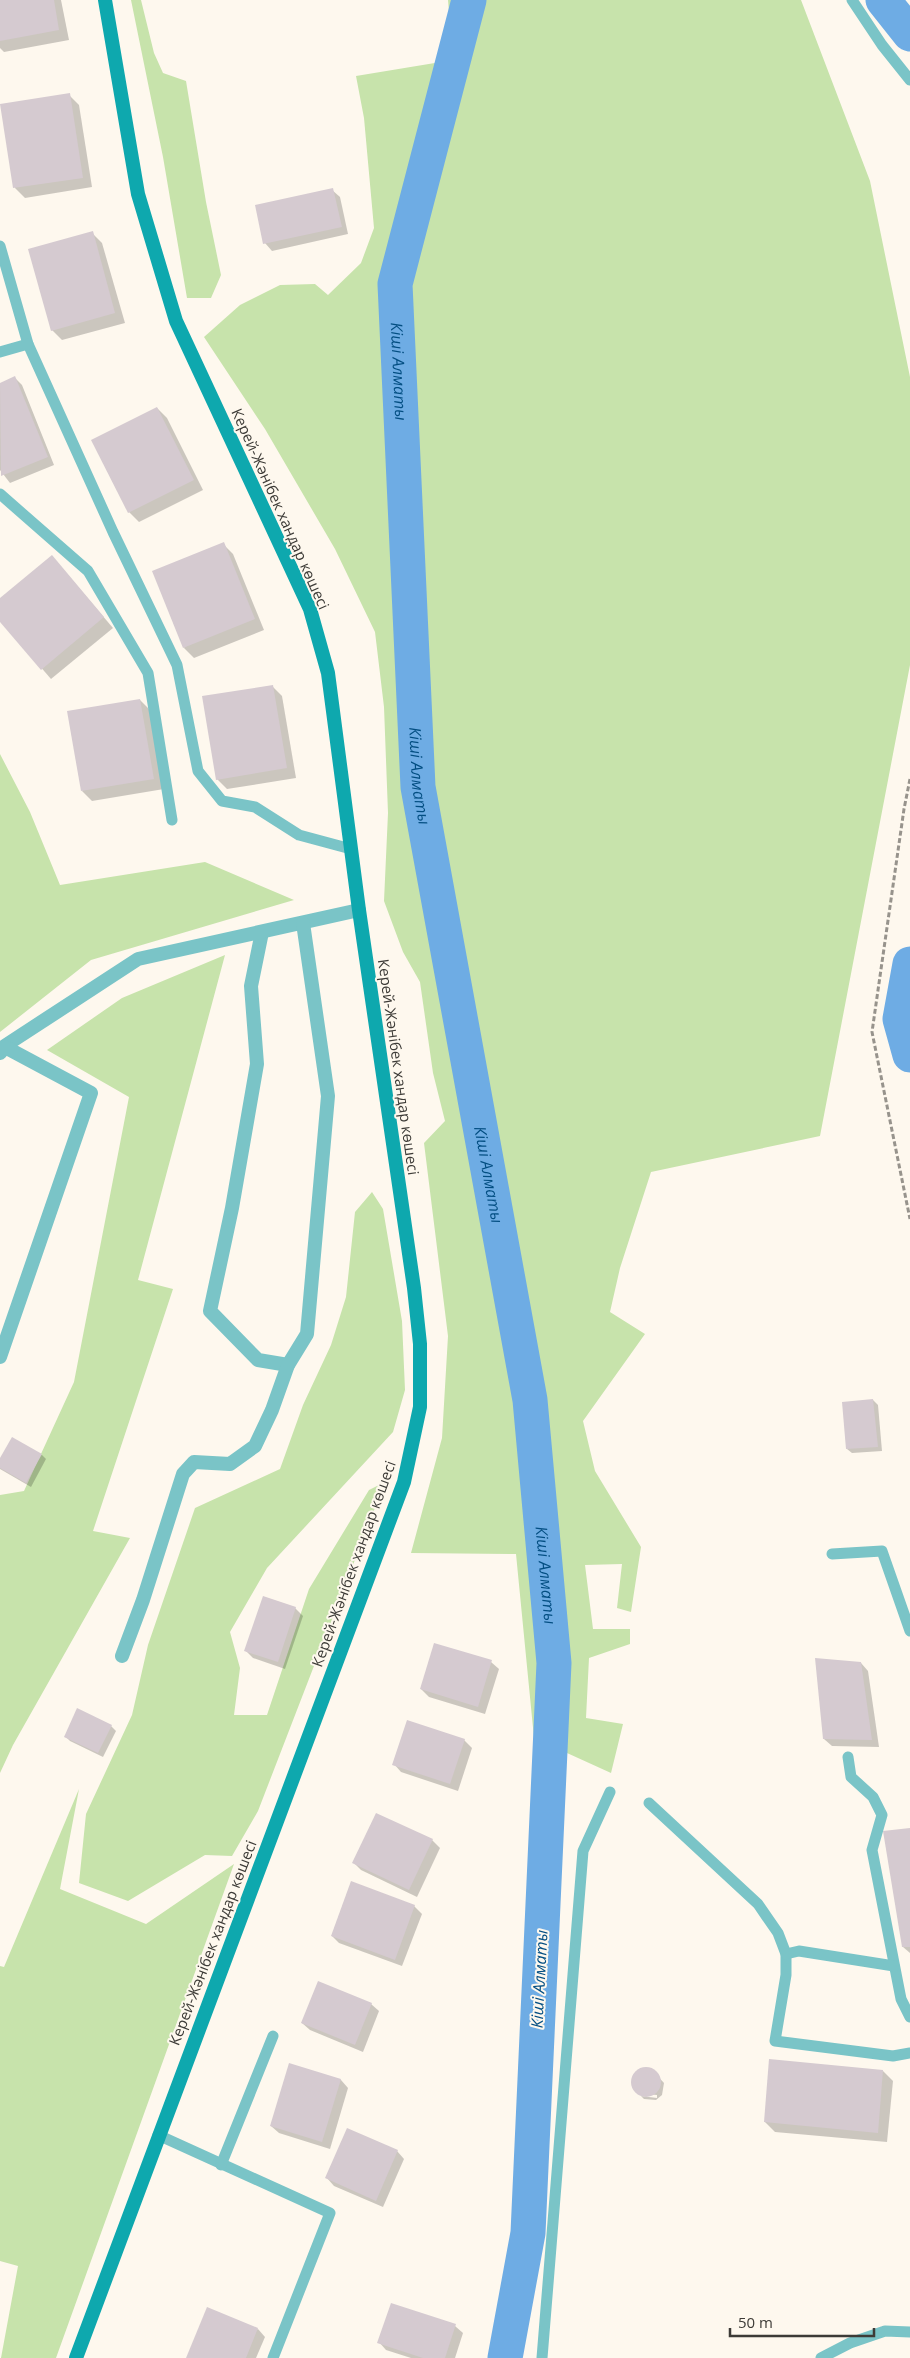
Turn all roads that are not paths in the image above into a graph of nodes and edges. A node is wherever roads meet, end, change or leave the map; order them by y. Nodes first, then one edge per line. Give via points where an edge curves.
1 (105, 0) edge
2 (852, 0) edge
3 (910, 80) edge
4 (0, 246) edge
5 (28, 344) junction
6 (0, 352) edge
7 (0, 494) edge
8 (172, 820) dead end
9 (351, 849) junction
10 (359, 910) junction
11 (304, 923) junction
12 (262, 932) junction
13 (2, 1050) edge
14 (0, 1357) edge
15 (288, 1365) junction
16 (832, 1554) dead end
17 (910, 1631) edge
18 (122, 1656) dead end
19 (848, 1757) dead end
20 (610, 1792) dead end
21 (649, 1803) dead end
22 (786, 1954) junction
23 (894, 1966) junction
24 (910, 2018) edge
25 (273, 2036) dead end
26 (910, 2054) edge
27 (158, 2135) junction
28 (221, 2165) junction
29 (910, 2332) edge
30 (76, 2358) edge
31 (273, 2358) edge
32 (542, 2358) edge
33 (821, 2358) edge

1 - 9 main road, Керей-Жәнібек хандар көшесі via 138,194 176,321 310,608 328,673
2 - 3 lane
4 - 5 lane
5 - 6 lane
5 - 9 lane via 177,665 198,772 222,801 255,807 298,836
7 - 8 lane via 88,571 148,673
9 - 10 main road, Керей-Жәнібек хандар көшесі
10 - 11 street
10 - 27 main road, Керей-Жәнібек хандар көшесі via 414,1288 420,1344 420,1407 404,1482
11 - 12 street
11 - 15 street via 328,1096 307,1334
12 - 13 street via 138,959
12 - 15 street via 251,986 257,1064 210,1311 258,1360
13 - 14 street via 91,1093
15 - 18 street via 255,1446 230,1464 194,1462 183,1474
16 - 17 lane via 882,1551
19 - 23 lane via 851,1777 873,1797 882,1815 872,1850
20 - 32 lane via 583,1851
21 - 22 lane via 758,1904 778,1932
22 - 23 lane via 798,1951
22 - 26 lane via 786,1975 775,2040 893,2056
23 - 24 lane via 901,1999
25 - 28 lane
27 - 28 lane
27 - 30 main road, Керей-Жәнібек хандар көшесі
28 - 31 lane via 330,2213
29 - 33 lane via 885,2331 850,2343

